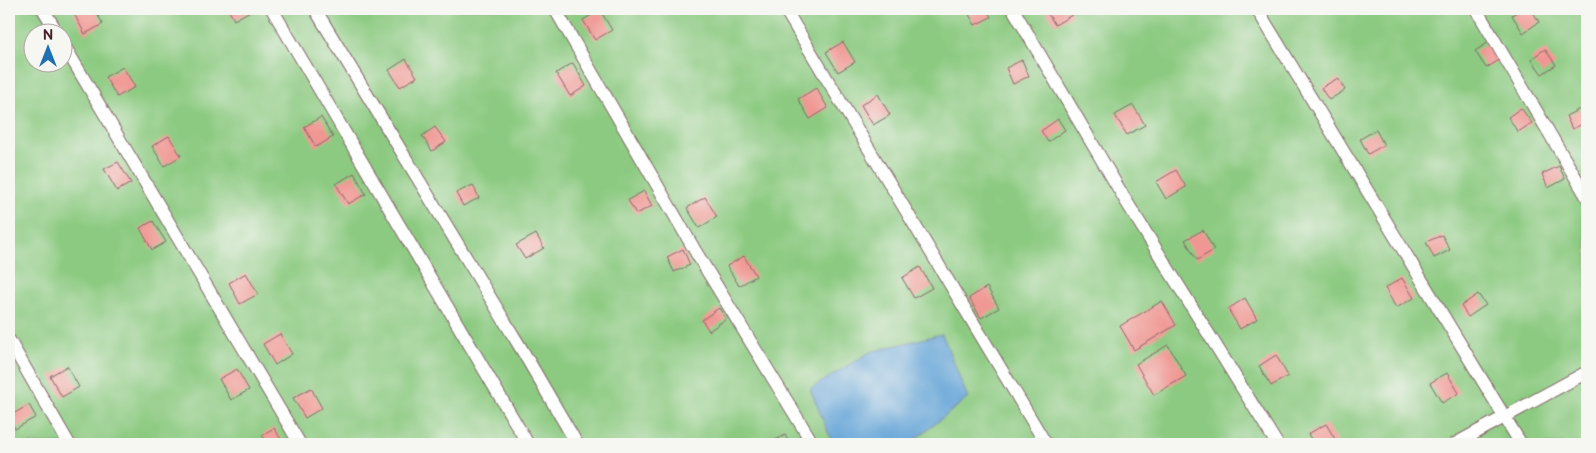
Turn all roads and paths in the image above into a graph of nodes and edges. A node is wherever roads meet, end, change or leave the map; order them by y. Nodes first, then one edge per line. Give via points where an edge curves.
1 (43, 9) edge
2 (272, 9) edge
3 (315, 9) edge
4 (555, 9) edge
5 (785, 9) edge
6 (1012, 9) edge
7 (1257, 9) edge
8 (1476, 9) edge
9 (51, 22) edge
10 (72, 59) edge
11 (1587, 197) edge
12 (9, 340) edge
13 (1587, 372) edge
14 (1505, 417) junction
15 (70, 444) edge
16 (300, 444) edge
17 (528, 444) edge
18 (577, 444) edge
19 (813, 444) edge
20 (1046, 444) edge
21 (1277, 444) edge
22 (1455, 444) edge
23 (1521, 444) edge

1 - 9 lane
2 - 17 lane
3 - 18 lane
4 - 19 lane via 697,254
5 - 20 lane
6 - 21 lane via 1126,201
7 - 14 lane
8 - 11 lane
10 - 16 lane
12 - 15 lane
13 - 14 lane
14 - 22 lane
14 - 23 lane

